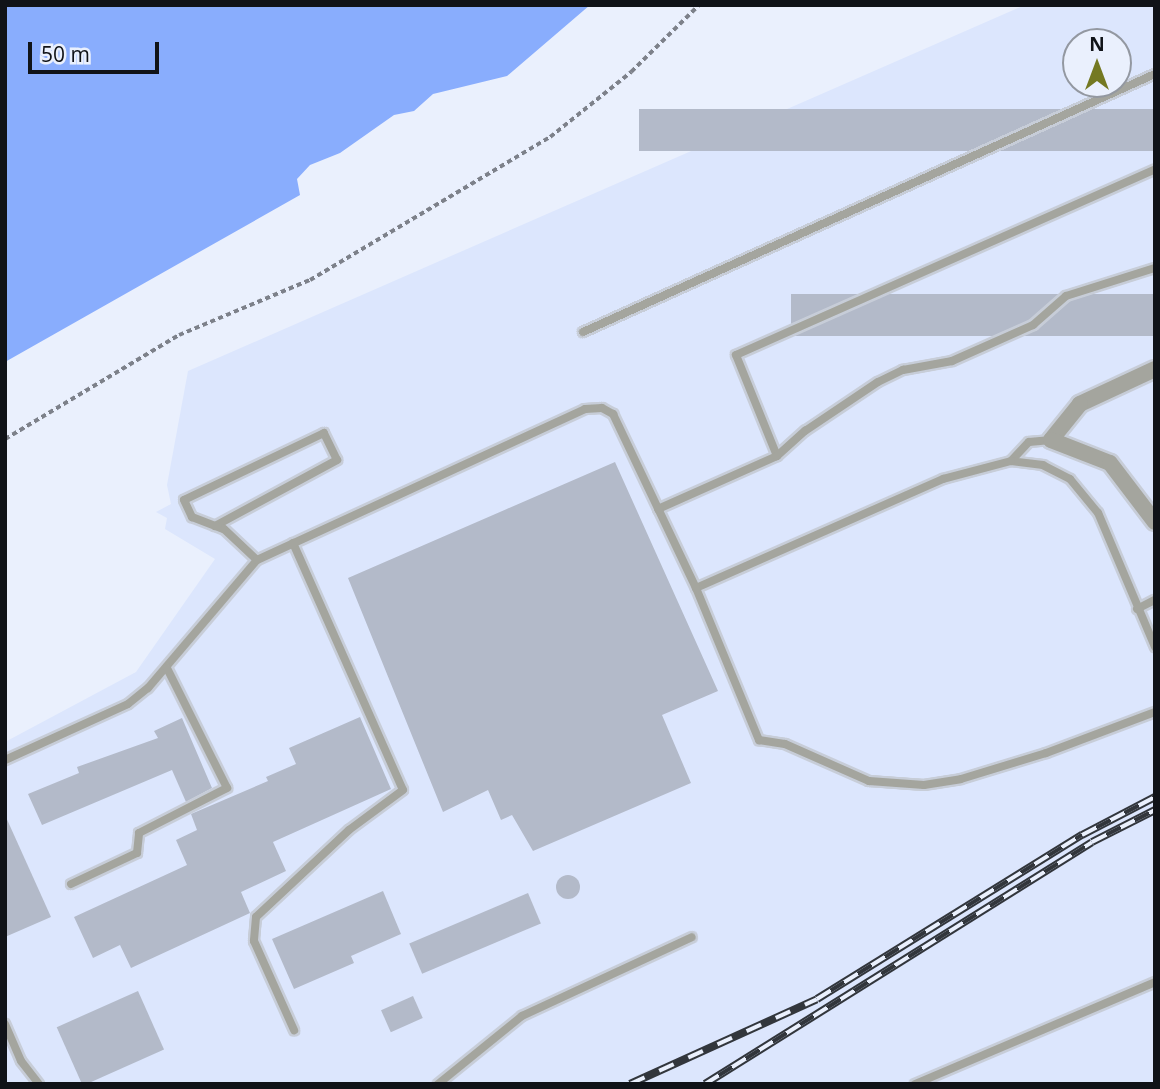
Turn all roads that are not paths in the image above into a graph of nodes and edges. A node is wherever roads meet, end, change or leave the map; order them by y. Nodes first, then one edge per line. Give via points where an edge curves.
1 (1155, 74) edge
2 (1155, 169) edge
3 (1155, 268) edge
4 (583, 332) dead end
5 (1155, 369) edge
6 (1051, 440) junction
7 (777, 456) junction
8 (1011, 461) junction
9 (658, 509) junction
10 (1155, 522) edge
11 (215, 526) junction
12 (293, 543) junction
13 (257, 560) junction
14 (696, 588) junction
15 (1155, 600) edge
16 (1137, 610) junction
17 (1155, 647) edge
18 (167, 668) junction
19 (1155, 712) edge
20 (5, 760) edge
21 (71, 884) dead end
22 (692, 937) dead end
23 (1155, 982) edge
24 (5, 1024) edge
25 (294, 1030) dead end
26 (39, 1084) edge
27 (438, 1084) edge
28 (915, 1084) edge

1 - 4 lane
2 - 7 lane via 736,355
3 - 7 lane via 1066,296 1033,325 952,361 903,370 878,382
5 - 6 street via 1080,404
6 - 8 lane via 1029,442
6 - 10 street via 1110,463
7 - 9 lane
8 - 14 lane via 943,479
8 - 16 lane via 1043,465 1070,479 1098,513
9 - 12 lane via 613,414 602,408 585,409
9 - 14 lane
11 - 11 lane via 192,517 184,500 324,433 337,460
11 - 13 lane
12 - 13 lane
12 - 25 lane via 402,790 349,830 256,917 254,941
13 - 18 lane
14 - 19 lane via 759,740 785,744 869,781 924,785 961,779
15 - 16 lane
16 - 17 lane
18 - 20 lane via 128,704
18 - 21 lane via 227,788 139,833 137,853
22 - 27 lane via 522,1016
23 - 28 lane
24 - 26 lane via 21,1061

